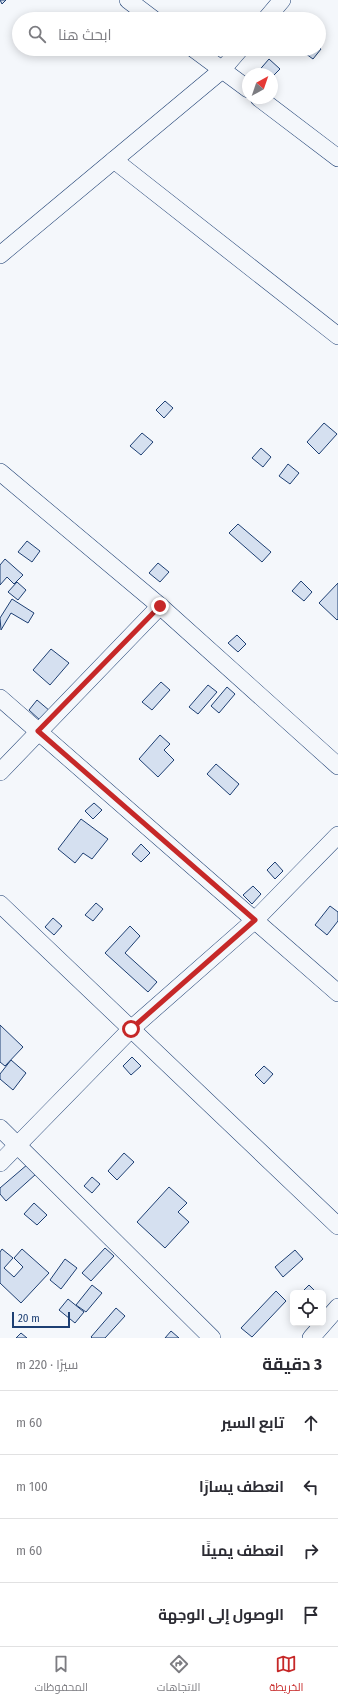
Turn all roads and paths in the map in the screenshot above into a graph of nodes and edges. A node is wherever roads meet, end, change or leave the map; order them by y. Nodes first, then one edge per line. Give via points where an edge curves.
1 (128, 0) edge
2 (282, 0) edge
3 (144, 12) edge
4 (272, 12) edge
5 (203, 56) edge
6 (234, 56) edge
7 (222, 70) junction
8 (242, 85) edge
9 (267, 104) edge
10 (338, 158) edge
11 (114, 160) junction
12 (0, 255) edge
13 (338, 336) edge
14 (0, 472) edge
15 (160, 606) junction
16 (0, 698) edge
17 (38, 731) junction
18 (338, 766) edge
19 (0, 772) edge
20 (338, 835) edge
21 (0, 904) edge
22 (255, 920) junction
23 (338, 994) edge
24 (131, 1029) junction
25 (0, 1128) edge
26 (17, 1145) junction
27 (0, 1164) edge
28 (338, 1226) edge
29 (338, 1307) edge
30 (212, 1338) edge
31 (311, 1338) edge

1 - 3 street
2 - 4 street
5 - 7 street
6 - 7 street
7 - 8 street
7 - 11 street
9 - 10 street
11 - 12 street
11 - 13 street
14 - 15 street
15 - 17 street
15 - 18 street
16 - 17 street
17 - 19 street
17 - 22 street
20 - 22 street
21 - 24 street
22 - 23 street
22 - 24 street
24 - 26 street
24 - 28 street
25 - 26 street
26 - 27 street
26 - 30 street
29 - 31 street

